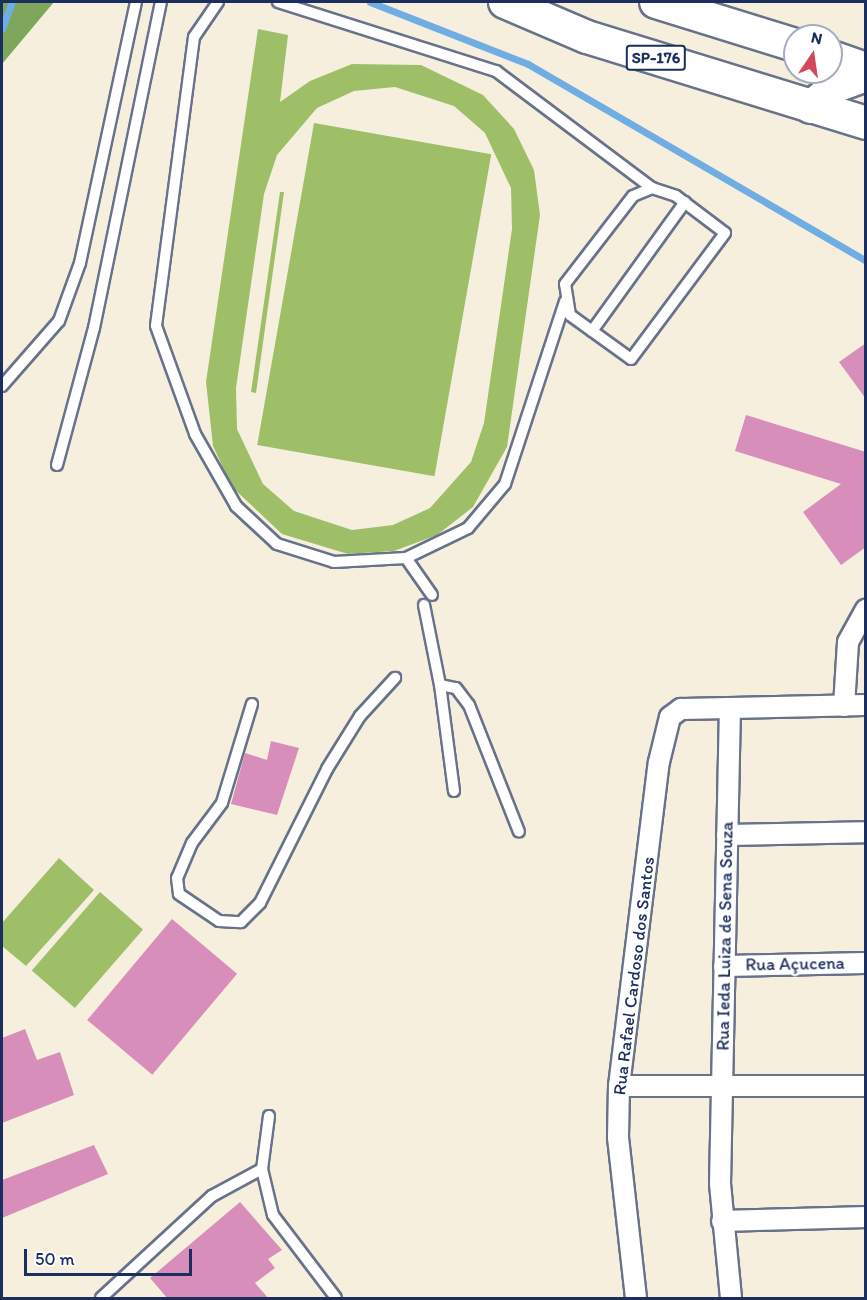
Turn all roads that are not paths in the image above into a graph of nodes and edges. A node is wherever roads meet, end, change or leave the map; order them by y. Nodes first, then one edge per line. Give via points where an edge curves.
1 (136, 2) edge
2 (161, 2) edge
3 (218, 2) edge
4 (278, 2) edge
5 (505, 2) edge
6 (656, 2) edge
7 (783, 41) edge
8 (843, 61) edge
9 (866, 69) edge
10 (866, 75) edge
11 (811, 107) junction
12 (866, 123) edge
13 (652, 188) junction
14 (685, 202) junction
15 (565, 302) junction
16 (592, 331) junction
17 (2, 386) edge
18 (57, 465) dead end
19 (406, 558) junction
20 (432, 595) dead end
21 (424, 605) dead end
22 (866, 610) edge
23 (395, 678) dead end
24 (440, 685) junction
25 (252, 704) dead end
26 (866, 705) edge
27 (844, 706) junction
28 (730, 708) junction
29 (454, 792) dead end
30 (519, 832) dead end
31 (866, 832) edge
32 (727, 835) junction
33 (866, 963) edge
34 (724, 966) junction
35 (619, 1086) junction
36 (721, 1086) junction
37 (866, 1086) edge
38 (269, 1116) dead end
39 (262, 1170) junction
40 (866, 1217) edge
41 (722, 1221) junction
42 (102, 1299) edge
43 (336, 1299) edge
44 (636, 1299) edge
45 (731, 1299) edge

1 - 17 lane via 80,263 58,321
2 - 18 lane via 94,328
3 - 19 lane via 194,37 156,326 165,358 195,434 236,506 278,544 334,562
4 - 13 lane via 496,71
5 - 11 main road, SP-176 via 587,37
6 - 7 main road
8 - 9 main road
10 - 11 main road via 836,86
11 - 12 main road, SP-176
13 - 14 lane
13 - 15 lane via 633,196 565,284
14 - 16 lane
14 - 16 lane via 725,232 631,358
15 - 16 lane via 570,315
15 - 19 lane via 505,484 468,528
19 - 20 lane
21 - 24 lane
22 - 27 street via 848,642
23 - 25 lane via 360,716 327,769 260,903 241,922 219,921 179,894 177,878 192,843 222,803
24 - 29 lane
24 - 30 lane via 456,688 469,705
26 - 27 street
27 - 28 street
28 - 32 street, Rua Ieda Luiza de Sena Souza
28 - 35 street, Rua Rafael Cardoso dos Santos via 681,709 670,717 664,737
31 - 32 street
32 - 34 street, Rua Ieda Luiza de Sena Souza
33 - 34 street, Rua Açucena
34 - 36 street, Rua Ieda Luiza de Sena Souza
35 - 36 street
35 - 44 street, Rua Rafael Cardoso dos Santos via 618,1137
36 - 37 street
36 - 41 street, Rua Ieda Luiza de Sena Souza
38 - 39 lane
39 - 42 lane via 212,1196
39 - 43 lane via 273,1215
40 - 41 street
41 - 45 street, Rua Ieda Luiza de Sena Souza

